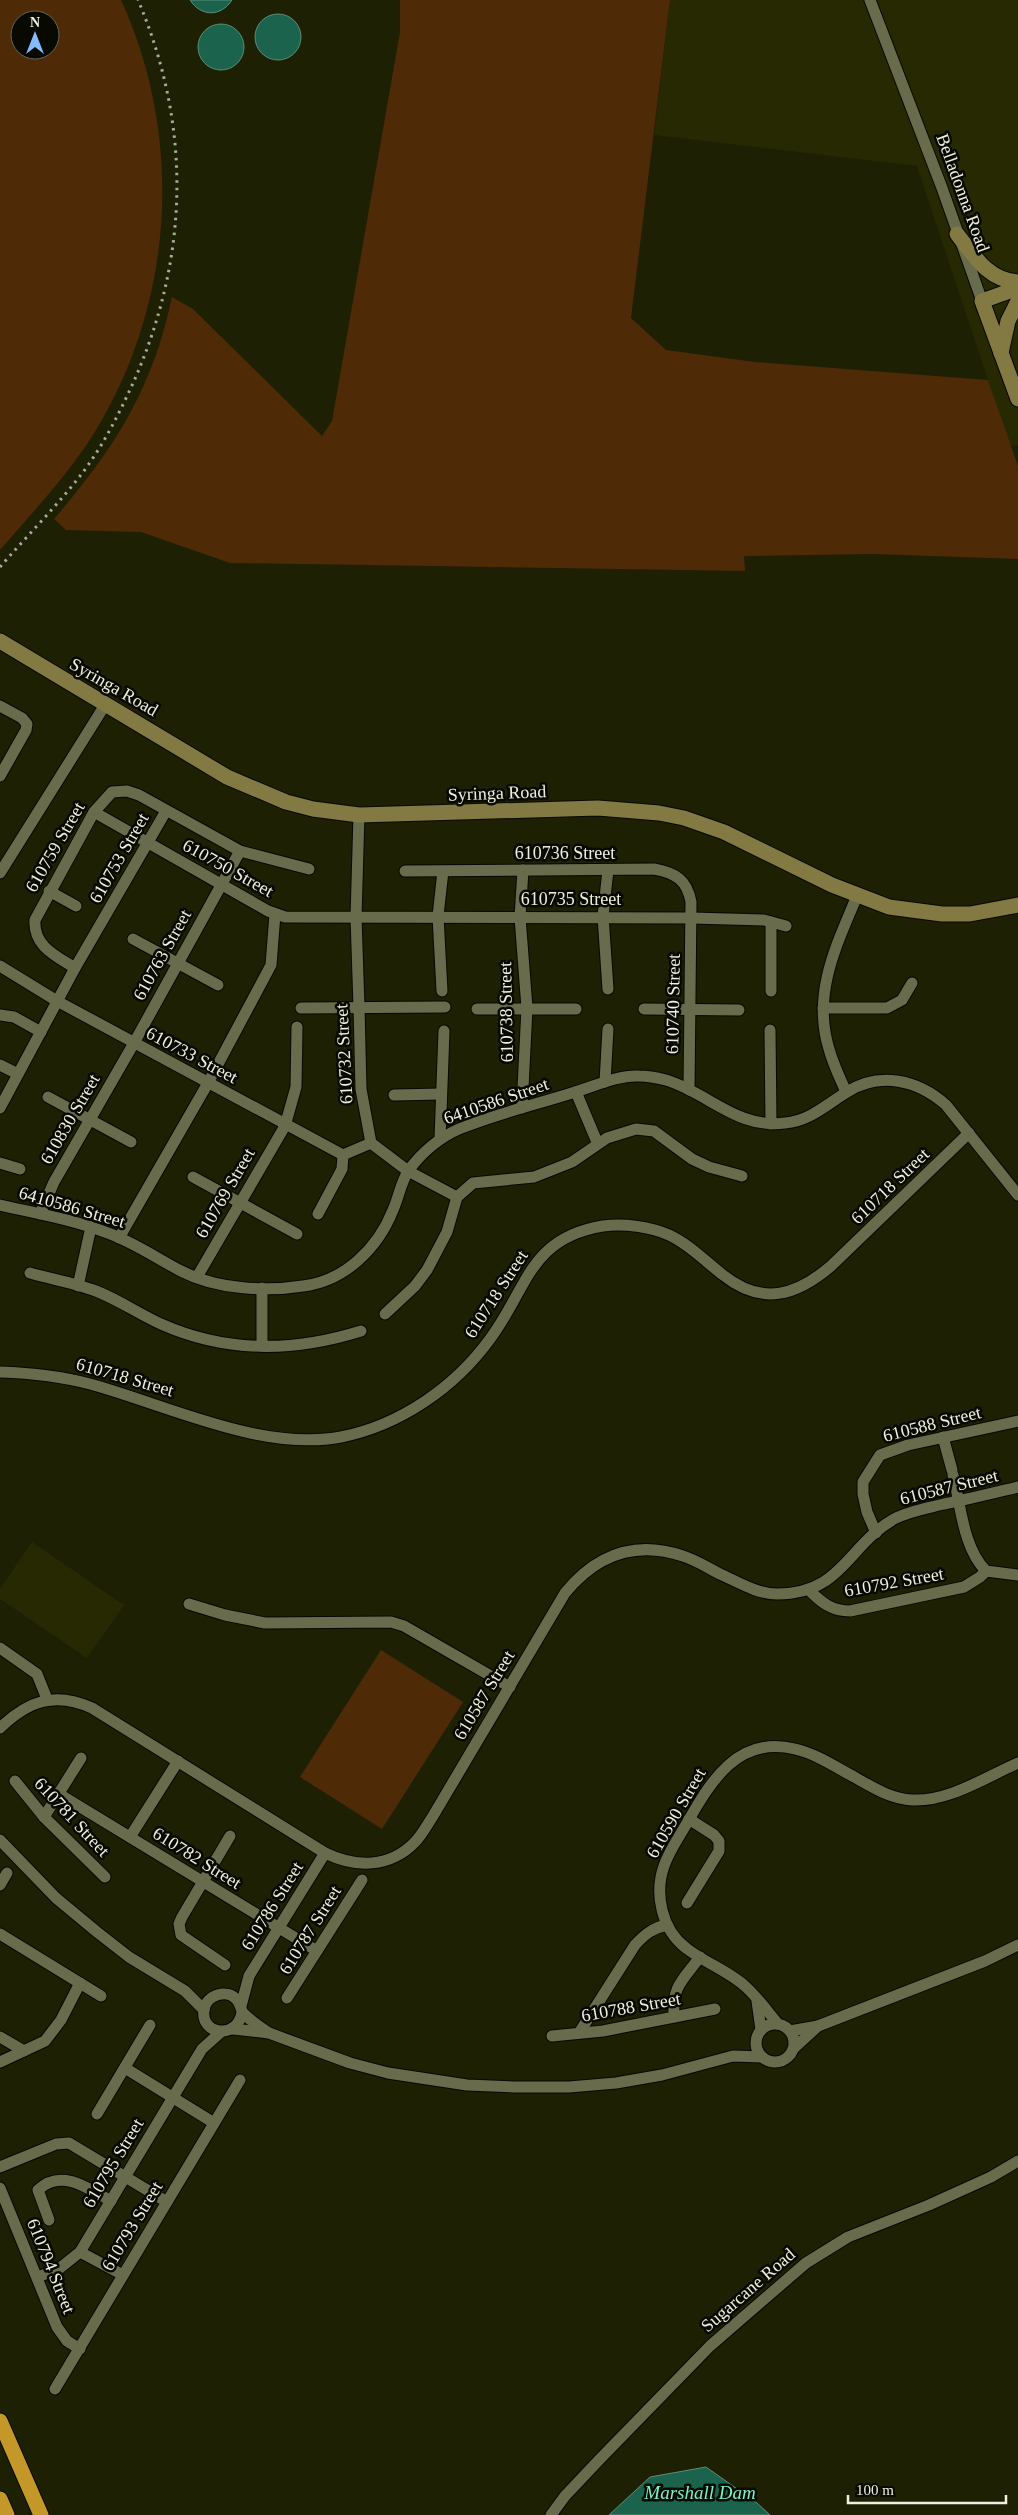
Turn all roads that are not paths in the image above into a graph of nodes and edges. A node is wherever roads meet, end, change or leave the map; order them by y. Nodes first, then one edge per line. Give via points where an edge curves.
1 (870, 0) edge
2 (957, 234) junction
3 (1018, 282) edge
4 (1018, 288) edge
5 (982, 301) junction
6 (1018, 301) edge
7 (1001, 355) junction
8 (1018, 399) edge
9 (0, 641) edge
10 (105, 705) junction
11 (0, 706) edge
12 (0, 776) edge
13 (94, 812) junction
14 (166, 812) junction
15 (359, 815) junction
16 (148, 843) junction
17 (240, 851) junction
18 (309, 869) dead end
19 (523, 870) junction
20 (608, 870) junction
21 (405, 871) dead end
22 (443, 871) junction
23 (0, 873) edge
24 (222, 884) junction
25 (49, 891) junction
26 (857, 896) junction
27 (1018, 905) edge
28 (76, 906) dead end
29 (275, 914) junction
30 (438, 916) junction
31 (520, 916) junction
32 (603, 916) junction
33 (356, 917) junction
34 (692, 918) junction
35 (771, 922) junction
36 (786, 926) dead end
37 (133, 939) dead end
38 (178, 964) junction
39 (0, 966) edge
40 (75, 968) junction
41 (912, 983) dead end
42 (218, 985) dead end
43 (608, 989) dead end
44 (442, 991) dead end
45 (771, 992) dead end
46 (57, 1001) junction
47 (359, 1007) junction
48 (445, 1007) dead end
49 (301, 1008) dead end
50 (527, 1008) junction
51 (823, 1008) junction
52 (477, 1009) dead end
53 (576, 1009) dead end
54 (644, 1009) dead end
55 (690, 1009) junction
56 (739, 1010) dead end
57 (0, 1015) edge
58 (297, 1027) dead end
59 (608, 1029) dead end
60 (770, 1030) dead end
61 (444, 1031) dead end
62 (41, 1032) junction
63 (134, 1043) junction
64 (0, 1065) edge
65 (18, 1074) junction
66 (605, 1082) junction
67 (208, 1083) junction
68 (690, 1090) junction
69 (576, 1092) junction
70 (846, 1092) junction
71 (441, 1094) junction
72 (394, 1095) dead end
73 (48, 1096) dead end
74 (0, 1108) edge
75 (522, 1108) junction
76 (90, 1118) junction
77 (771, 1124) junction
78 (285, 1126) junction
79 (968, 1134) junction
80 (440, 1139) junction
81 (131, 1142) dead end
82 (597, 1142) junction
83 (371, 1143) junction
84 (343, 1155) junction
85 (0, 1163) edge
86 (20, 1169) dead end
87 (408, 1171) junction
88 (742, 1176) dead end
89 (193, 1177) dead end
90 (1018, 1195) edge
91 (457, 1197) junction
92 (240, 1203) junction
93 (0, 1205) edge
94 (40, 1214) junction
95 (318, 1214) dead end
96 (91, 1227) junction
97 (297, 1234) dead end
98 (119, 1238) junction
99 (30, 1273) dead end
100 (196, 1277) junction
101 (78, 1286) junction
102 (262, 1288) junction
103 (385, 1314) dead end
104 (362, 1331) dead end
105 (262, 1346) junction
106 (0, 1372) edge
107 (1018, 1421) edge
108 (943, 1437) junction
109 (1018, 1487) edge
110 (959, 1501) junction
111 (876, 1533) junction
112 (986, 1571) junction
113 (1018, 1574) edge
114 (810, 1591) junction
115 (189, 1604) dead end
116 (0, 1648) edge
117 (510, 1687) junction
118 (47, 1699) junction
119 (0, 1728) edge
120 (81, 1758) dead end
121 (178, 1761) junction
122 (1018, 1763) edge
123 (15, 1781) dead end
124 (60, 1794) junction
125 (44, 1817) junction
126 (689, 1819) junction
127 (230, 1836) dead end
128 (130, 1837) junction
129 (0, 1840) edge
130 (325, 1853) junction
131 (7, 1874) dead end
132 (105, 1877) dead end
133 (362, 1880) dead end
134 (202, 1881) junction
135 (0, 1885) edge
136 (687, 1903) dead end
137 (667, 1925) junction
138 (280, 1929) junction
139 (0, 1934) edge
140 (1018, 1945) edge
141 (317, 1951) junction
142 (700, 1957) junction
143 (226, 1965) dead end
144 (249, 1976) junction
145 (80, 1983) junction
146 (185, 1991) junction
147 (226, 1994) junction
148 (101, 1996) dead end
149 (214, 1996) junction
150 (287, 1998) dead end
151 (757, 2000) junction
152 (241, 2009) junction
153 (715, 2009) dead end
154 (205, 2016) junction
155 (674, 2017) junction
156 (150, 2024) dead end
157 (778, 2024) junction
158 (818, 2026) junction
159 (233, 2028) junction
160 (790, 2031) junction
161 (221, 2032) junction
162 (268, 2033) junction
163 (579, 2033) junction
164 (758, 2035) junction
165 (552, 2036) dead end
166 (0, 2037) edge
167 (202, 2049) junction
168 (793, 2049) junction
169 (24, 2051) junction
170 (732, 2056) junction
171 (762, 2057) junction
172 (0, 2062) edge
173 (125, 2068) junction
174 (240, 2080) dead end
175 (172, 2098) junction
176 (97, 2114) dead end
177 (214, 2123) junction
178 (1018, 2161) edge
179 (0, 2167) edge
180 (125, 2176) junction
181 (0, 2188) edge
182 (111, 2200) junction
183 (167, 2202) junction
184 (49, 2220) dead end
185 (80, 2252) junction
186 (123, 2275) junction
187 (38, 2277) junction
188 (80, 2349) junction
189 (55, 2389) dead end
190 (0, 2421) edge
191 (0, 2498) edge
192 (7, 2515) edge
193 (40, 2515) edge
194 (551, 2515) edge

1 - 2 street, Belladonna Road
2 - 3 street via 985,269 999,278
2 - 5 street, Belladonna Road
4 - 5 street
5 - 7 street, Belladonna Road
6 - 7 street via 1008,321
7 - 8 street, Belladonna Road
9 - 10 street, Syringa Road
10 - 15 street, Syringa Road via 258,792 313,809
10 - 23 street
11 - 12 street via 27,724
13 - 14 street, 610759 Street via 106,796 119,791 139,795
13 - 16 street, 610750 Street
13 - 25 street, 610759 Street
14 - 16 street, 610753 Street
14 - 17 street, 610759 Street
15 - 26 street, Syringa Road via 598,808 659,813 724,832
15 - 33 street, 610732 Street
16 - 24 street, 610750 Street
16 - 40 street, 610753 Street
17 - 18 street, 610759 Street
17 - 24 street, 610763 Street
19 - 20 street, 610736 Street
19 - 22 street, 610736 Street
19 - 31 street, 610738 Street
20 - 32 street
20 - 34 street, 610736 Street via 654,870 679,877 688,888
21 - 22 street, 610736 Street
22 - 30 street
24 - 29 street, 610750 Street
24 - 38 street, 610763 Street
25 - 28 street
25 - 40 street, 610759 Street via 35,920 37,939 46,950
26 - 27 street, Syringa Road via 889,907 942,914 977,913
26 - 51 street via 828,967
29 - 33 street, 610750 Street
29 - 67 street via 271,965
30 - 31 street, 610735 Street
30 - 33 street, 610735 Street
30 - 44 street
31 - 32 street, 610735 Street
31 - 50 street, 610738 Street
32 - 34 street, 610735 Street
32 - 43 street
33 - 47 street, 610732 Street
34 - 35 street, 610735 Street
34 - 55 street, 610740 Street
35 - 36 street, 610735 Street
35 - 45 street
37 - 38 street
38 - 42 street
38 - 63 street, 610763 Street
39 - 46 street, 610733 Street
40 - 46 street, 610753 Street
41 - 51 street via 902,1000 887,1008
46 - 62 street, 610753 Street
46 - 63 street, 610733 Street
47 - 48 street
47 - 49 street
47 - 83 street, 610732 Street via 362,1088
50 - 52 street
50 - 53 street
50 - 75 street, 610738 Street
51 - 70 street via 829,1048
54 - 55 street
55 - 56 street
55 - 68 street, 610740 Street
57 - 62 street via 14,1017
58 - 78 street, 610769 Street via 296,1087
59 - 66 street
60 - 77 street
61 - 71 street
62 - 65 street, 610753 Street
63 - 67 street, 610733 Street
63 - 76 street, 610830 Street
64 - 65 street
65 - 74 street, 610753 Street
66 - 68 street, 6410586 Street via 638,1075 669,1081
66 - 69 street, 6410586 Street
67 - 78 street, 610733 Street
67 - 98 street
68 - 77 street, 6410586 Street via 747,1121
69 - 75 street, 6410586 Street
69 - 82 street
70 - 77 street, 6410586 Street via 826,1108 803,1119
70 - 79 street, 6410586 Street via 874,1081 904,1082 934,1094 946,1104
71 - 72 street
71 - 80 street
73 - 76 street
75 - 80 street, 6410586 Street via 458,1129
76 - 81 street
76 - 94 street, 610830 Street
78 - 84 street, 610733 Street
78 - 92 street, 610769 Street
79 - 90 street, 6410586 Street
79 - 106 street, 610718 Street via 831,1266 814,1281 790,1292 762,1293 739,1285 671,1236 652,1230 608,1225 572,1235 552,1246 530,1269 490,1340 457,1376 409,1412 341,1437 311,1439 255,1434 90,1384 56,1376
80 - 87 street, 6410586 Street
82 - 88 street via 624,1131 645,1129 664,1138 692,1159
82 - 91 street via 556,1170 515,1181 480,1181 465,1188
83 - 84 street
83 - 87 street
84 - 95 street via 342,1169
85 - 86 street
87 - 91 street
87 - 102 street, 6410586 Street via 382,1233 359,1260 330,1279 314,1284
89 - 92 street
91 - 103 street via 447,1232 427,1270
92 - 97 street
92 - 100 street, 610769 Street
93 - 94 street, 6410586 Street
94 - 96 street, 6410586 Street
96 - 98 street, 6410586 Street
96 - 101 street
98 - 100 street, 6410586 Street
99 - 101 street
100 - 102 street, 6410586 Street via 228,1285
101 - 105 street via 96,1291 160,1324 219,1342
102 - 105 street
104 - 105 street via 315,1344
107 - 108 street, 610588 Street
108 - 110 street
108 - 111 street, 610588 Street via 888,1450 880,1455 868,1472 863,1482 863,1494
109 - 110 street, 610587 Street
110 - 111 street, 610587 Street via 912,1512 894,1519
110 - 112 street via 971,1548
111 - 114 street, 610587 Street via 836,1573
112 - 113 street
112 - 114 street, 610792 Street via 964,1587 842,1611 825,1605
114 - 117 street, 610587 Street via 775,1594 754,1590 683,1556 657,1551 630,1551 603,1559 581,1574 566,1593
115 - 117 street via 265,1623 391,1622 404,1626
116 - 118 street via 37,1674
117 - 130 street, 610587 Street via 416,1841 402,1853 368,1864 341,1861
118 - 119 street, 610587 Street via 30,1705
118 - 121 street, 610587 Street via 77,1701 92,1708
120 - 124 street
121 - 128 street
121 - 130 street, 610587 Street
122 - 126 street, 610590 Street via 942,1795 912,1800 891,1796 803,1751 767,1747 738,1757 720,1772
123 - 125 street, 610781 Street
124 - 125 street
124 - 128 street, 610782 Street
125 - 132 street, 610781 Street
126 - 136 street via 720,1841 719,1851
126 - 137 street, 610590 Street via 662,1874 660,1902
127 - 134 street
128 - 134 street, 610782 Street
129 - 146 street via 56,1898 97,1932 129,1957
130 - 138 street, 610786 Street
131 - 135 street
133 - 141 street, 610787 Street
134 - 138 street, 610782 Street
134 - 143 street via 182,1917 179,1930
137 - 142 street, 610590 Street via 685,1948
137 - 163 street via 654,1928 635,1945
138 - 141 street, 610782 Street
138 - 144 street, 610786 Street
139 - 145 street
140 - 158 street
141 - 150 street, 610787 Street
142 - 151 street, 610590 Street via 734,1978
142 - 155 street via 676,1989
144 - 147 street
144 - 152 street
145 - 148 street
145 - 169 street via 52,2034 45,2042
146 - 149 street
146 - 154 street
147 - 149 street
147 - 152 street via 237,2000
149 - 154 street via 206,2004
151 - 157 street, 610590 Street
151 - 164 street
152 - 159 street via 241,2018
152 - 162 street
153 - 155 street, 610788 Street
154 - 161 street via 214,2030
154 - 167 street
155 - 163 street, 610788 Street
156 - 173 street
157 - 160 street
157 - 164 street via 769,2025
158 - 160 street
158 - 168 street
159 - 161 street
159 - 162 street
160 - 168 street via 794,2039
161 - 167 street
162 - 170 street via 350,2063 388,2073 467,2085 514,2088 616,2083 662,2075
163 - 165 street, 610788 Street
164 - 170 street
164 - 171 street via 757,2050
166 - 169 street
167 - 175 street, 610795 Street
168 - 171 street via 780,2062 770,2062
169 - 172 street
170 - 171 street
173 - 175 street
173 - 176 street
174 - 177 street, 610793 Street
175 - 177 street
175 - 180 street, 610795 Street
177 - 183 street, 610793 Street
178 - 194 street, Sugarcane Road via 929,2205 848,2237 806,2263 710,2346 565,2496
179 - 180 street via 56,2144 69,2142
180 - 182 street, 610795 Street
180 - 183 street
181 - 187 street, 610794 Street
182 - 184 street via 64,2179 42,2186 38,2190
182 - 185 street, 610795 Street
183 - 186 street, 610793 Street
185 - 186 street
185 - 187 street, 610795 Street via 60,2268
186 - 188 street, 610793 Street
187 - 188 street, 610794 Street via 57,2327 67,2341
188 - 189 street, 610793 Street
190 - 193 highway
191 - 192 highway

